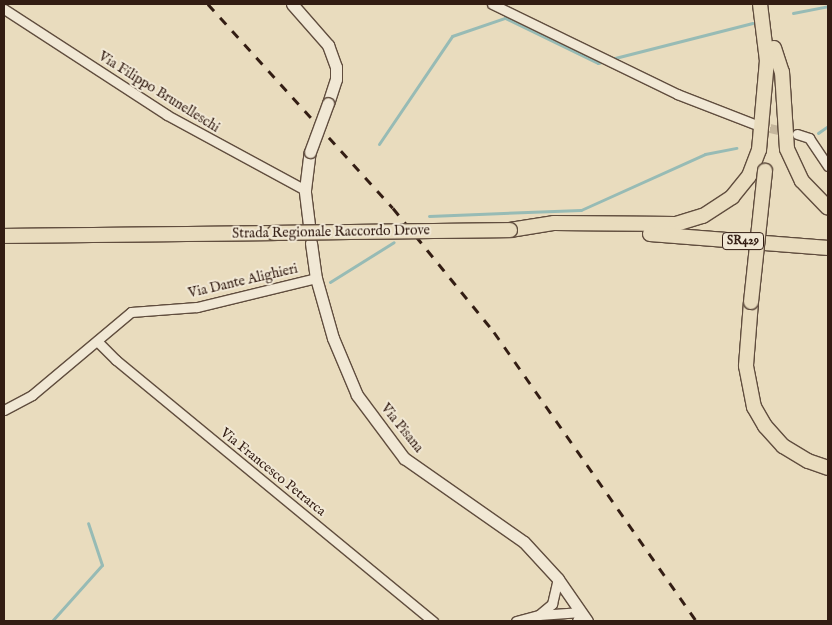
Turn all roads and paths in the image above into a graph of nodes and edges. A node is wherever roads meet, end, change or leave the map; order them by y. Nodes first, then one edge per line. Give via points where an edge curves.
1 (292, 4) edge
2 (492, 4) edge
3 (760, 4) edge
4 (769, 4) edge
5 (4, 9) edge
6 (774, 48) junction
7 (757, 125) tunnel mouth
8 (797, 134) tunnel mouth
9 (828, 166) edge
10 (304, 190) junction
11 (828, 208) edge
12 (309, 225) dead end
13 (658, 230) junction
14 (4, 236) edge
15 (311, 244) dead end
16 (828, 248) edge
17 (828, 256) edge
18 (316, 278) junction
19 (97, 341) junction
20 (4, 410) edge
21 (828, 468) edge
22 (558, 579) junction
23 (532, 618) edge
24 (582, 618) edge
25 (433, 621) edge
26 (516, 621) edge

1 - 10 street, bridge via 328,45 336,67 336,79 310,152
2 - 7 street via 677,94
3 - 13 main road via 767,71 759,150 752,170 732,197 710,213
4 - 6 main road
5 - 10 street, Via Filippo Brunelleschi via 167,115
6 - 11 main road via 782,72 787,149 802,181
6 - 21 main road, bridge via 746,366 754,407 765,426 789,450
8 - 9 street via 809,138
10 - 12 street
13 - 14 main road, Strada Regionale Raccordo Drove, bridge via 548,224 510,230
13 - 16 main road, SR429
13 - 17 main road via 690,243
15 - 18 street, Via Pisana
18 - 19 street, Via Dante Alighieri via 197,307 131,312
18 - 22 street, Via Pisana via 333,338 357,395 404,458 524,542
19 - 20 street, Via Dante Alighieri via 32,395
19 - 25 street, Via Francesco Petrarca
22 - 23 street via 555,600
22 - 24 street, Via Pisana
23 - 24 street
23 - 26 street

